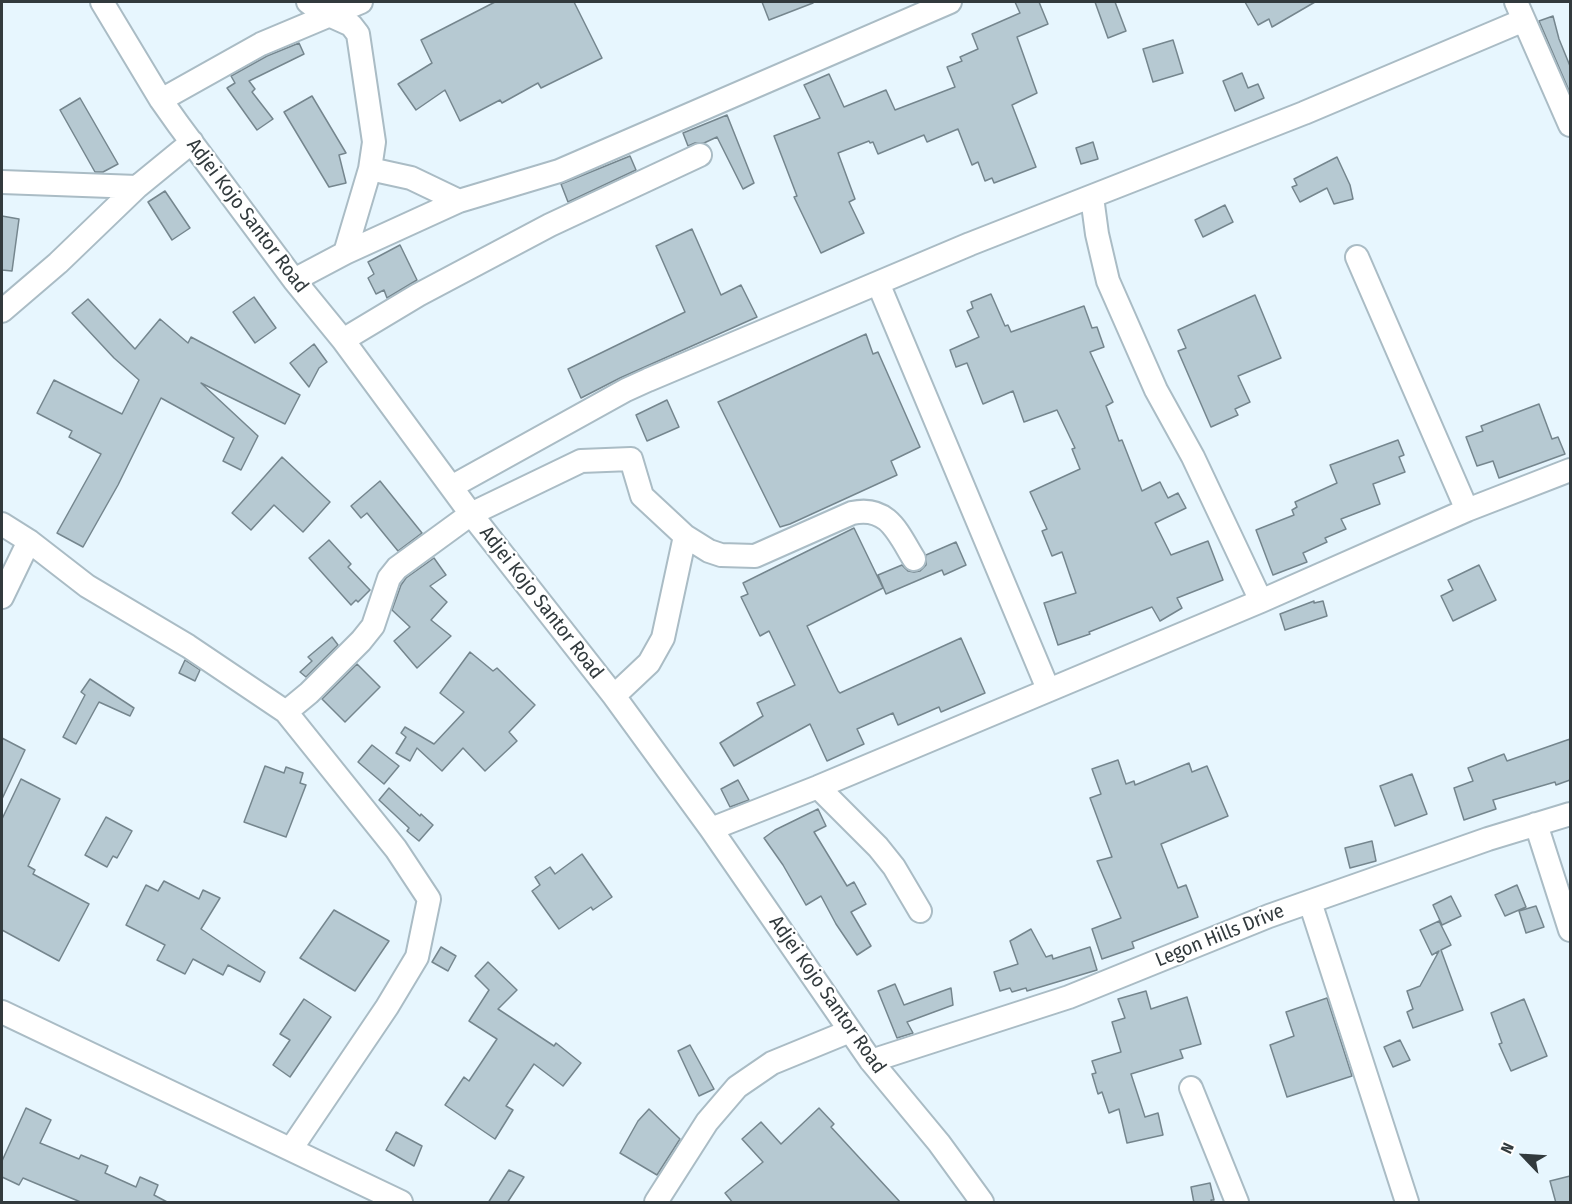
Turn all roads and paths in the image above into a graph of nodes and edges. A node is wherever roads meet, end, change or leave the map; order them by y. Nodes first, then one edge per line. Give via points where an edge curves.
1 (102, 2) edge
2 (308, 2) edge
3 (361, 2) edge
4 (950, 2) edge
5 (1520, 11) edge
6 (329, 15) junction
7 (161, 100) junction
8 (1570, 125) edge
9 (192, 142) junction
10 (700, 155) dead end
11 (370, 169) junction
12 (2, 182) edge
13 (137, 187) junction
14 (1092, 196) junction
15 (459, 201) junction
16 (345, 253) junction
17 (1357, 258) dead end
18 (294, 280) junction
19 (878, 283) junction
20 (2, 311) edge
21 (343, 340) junction
22 (1570, 470) edge
23 (451, 487) junction
24 (1467, 510) junction
25 (471, 514) junction
26 (2, 524) edge
27 (685, 536) junction
28 (29, 541) junction
29 (914, 559) dead end
30 (2, 597) edge
31 (1261, 601) junction
32 (1048, 689) junction
33 (615, 696) junction
34 (286, 712) junction
35 (818, 787) junction
36 (1570, 814) edge
37 (1536, 824) junction
38 (711, 829) junction
39 (1310, 902) junction
40 (920, 911) dead end
41 (1570, 930) edge
42 (2, 1012) edge
43 (850, 1031) junction
44 (871, 1061) junction
45 (1191, 1088) dead end
46 (291, 1149) junction
47 (390, 1200) edge
48 (656, 1203) edge
49 (982, 1203) edge
50 (1237, 1203) edge
51 (1407, 1203) edge

1 - 7 street, Adjei Kojo Santor Road
2 - 6 street
3 - 6 street
4 - 15 street via 559,171
5 - 8 street
5 - 14 street via 1304,113
6 - 7 street via 261,44
6 - 11 street via 351,25 358,34 374,142
7 - 9 street, Adjei Kojo Santor Road
9 - 13 street
9 - 18 street, Adjei Kojo Santor Road
10 - 21 street via 550,225
11 - 15 street via 411,178
11 - 16 street
12 - 13 street
13 - 20 street
14 - 19 street
14 - 31 street via 1108,281 1156,390 1193,457
15 - 16 street
16 - 18 street
17 - 24 street
18 - 21 street, Adjei Kojo Santor Road
19 - 23 street via 626,390
19 - 32 street
21 - 23 street, Adjei Kojo Santor Road
22 - 24 street
23 - 25 street, Adjei Kojo Santor Road
24 - 31 street
25 - 27 street via 581,461 631,459 642,496
25 - 33 street, Adjei Kojo Santor Road
25 - 34 street via 397,568 389,578 373,626 317,686
26 - 28 street
27 - 29 street via 721,555 755,556 852,513 872,512 892,525
27 - 33 street via 663,638 649,663
28 - 30 street
28 - 34 street via 87,586 188,646
31 - 32 street
32 - 35 street
33 - 38 street, Adjei Kojo Santor Road
34 - 46 street via 396,849 429,899 417,957
35 - 38 street
35 - 40 street via 878,847
36 - 37 street, Legon Hills Drive
37 - 39 street, Legon Hills Drive
37 - 41 street
38 - 43 street, Adjei Kojo Santor Road
39 - 44 street, Legon Hills Drive via 1069,997
39 - 51 street
42 - 46 street
43 - 44 street, Adjei Kojo Santor Road
43 - 48 street via 772,1063 737,1087 706,1122
44 - 49 street, Adjei Kojo Santor Road via 939,1143
45 - 50 street
46 - 47 street

